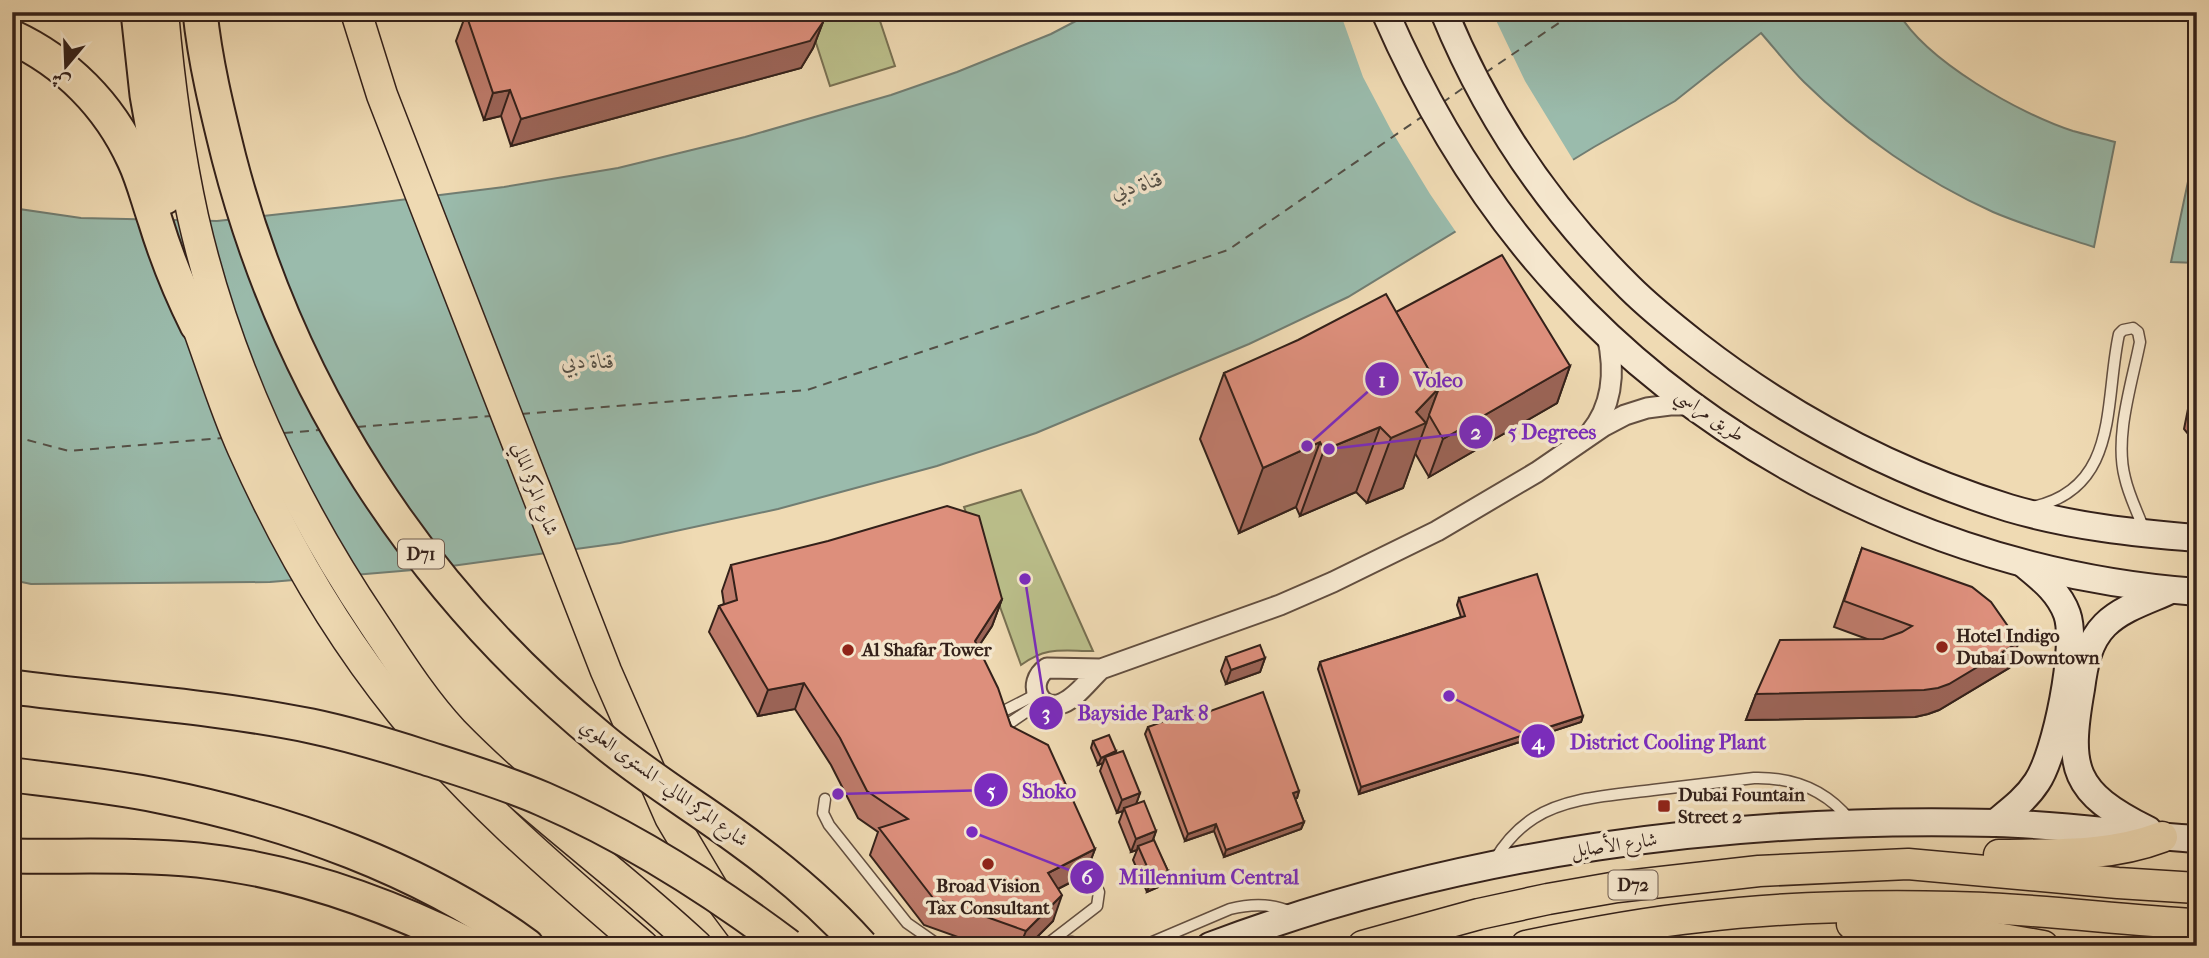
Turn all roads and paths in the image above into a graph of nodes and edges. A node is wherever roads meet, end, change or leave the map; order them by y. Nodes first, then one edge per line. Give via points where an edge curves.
1 (138, 12) edge
2 (163, 12) edge
3 (200, 12) edge
4 (356, 12) edge
5 (1385, 12) edge
6 (1444, 12) edge
7 (12, 37) edge
8 (197, 324) junction
9 (1601, 329) junction
10 (1694, 405) junction
11 (1585, 439) junction
12 (2010, 508) junction
13 (2145, 534) junction
14 (2197, 538) edge
15 (2021, 562) junction
16 (2171, 590) junction
17 (2197, 592) edge
18 (1101, 669) junction
19 (12, 687) edge
20 (1040, 697) junction
21 (989, 719) edge
22 (996, 735) edge
23 (12, 775) edge
24 (825, 799) dead end
25 (1853, 823) junction
26 (1995, 823) junction
27 (2162, 837) junction
28 (2197, 839) edge
29 (1077, 841) edge
30 (12, 856) edge
31 (1908, 864) junction
32 (1490, 866) junction
33 (2197, 888) edge
34 (1762, 911) junction
35 (1298, 915) junction
36 (2197, 924) edge
37 (471, 946) edge
38 (527, 946) edge
39 (643, 946) edge
40 (697, 946) edge
41 (755, 946) edge
42 (788, 946) edge
43 (861, 946) edge
44 (940, 946) edge
45 (1045, 946) edge
46 (1058, 946) edge
47 (1093, 946) edge
48 (1143, 946) edge
49 (1210, 946) edge
50 (1363, 946) edge
51 (1526, 946) edge
52 (2043, 946) edge

1 - 8 highway via 157,158
2 - 40 main road via 174,116 194,219 220,312 249,392 329,555 451,730 534,809
3 - 43 highway, شارع المركز المالي - المستوى العلوي / D71, bridge via 223,133 268,284 334,423 398,523 493,639 565,709 635,766 779,869
4 - 41 main road, شارع المركز المالي via 387,108 606,671 670,817 714,891
5 - 9 main road, طريق مراسي via 1422,92 1472,175 1529,252
6 - 12 main road via 1471,72 1517,150 1570,223 1630,288 1729,369 1814,424 1892,464
7 - 8 highway via 51,57 72,75 115,126 135,161 168,259
8 - 39 main road via 242,447 269,502 330,610 400,712 546,863
9 - 10 main road, طريق مراسي
9 - 11 street via 1611,353 1610,390 1597,425
10 - 11 street via 1647,408 1625,415
10 - 15 main road, طريق مراسي via 1744,440 1850,499 1951,540
11 - 18 street via 1487,502 1385,558 1280,605
12 - 13 main road
12 - 13 lane via 2053,501 2088,476 2101,450 2119,334 2133,328 2140,342 2122,451 2125,478
13 - 14 main road
15 - 16 main road, طريق مراسي
15 - 26 main road via 2056,594 2067,615 2071,639 2046,764 2028,794
16 - 17 main road, طريق مراسي
16 - 27 main road via 2115,616 2094,639 2073,751 2089,790 2104,806
18 - 20 street via 1064,703 1049,704
18 - 20 street via 1047,668 1040,672 1035,687
19 - 42 highway, bridge via 311,726 490,778 544,799 672,866
20 - 21 lane
20 - 22 lane
23 - 38 highway via 160,796 297,832 414,879
24 - 44 lane via 823,813 830,825 907,923
25 - 26 main road, شارع الأصايل
25 - 32 main road, شارع الأصايل via 1666,838
25 - 32 lane via 1826,796 1773,777 1612,795 1555,808 1535,818 1517,831
26 - 27 main road, شارع الأصايل
27 - 28 main road, شارع الأصايل
27 - 31 main road via 2096,853 1981,855
29 - 45 lane via 1099,899 1092,911
30 - 37 highway via 200,860 284,874 367,900
31 - 33 main road, D72
31 - 50 main road, D72 via 1759,871 1617,887 1479,914
32 - 35 main road, شارع الأصايل
34 - 36 main road, D72 via 1982,908
34 - 51 main road, D72 via 1640,924
34 - 52 main road via 1810,921
35 - 48 lane via 1271,906 1243,906
35 - 49 main road, شارع الأصايل
46 - 47 lane via 1071,942

